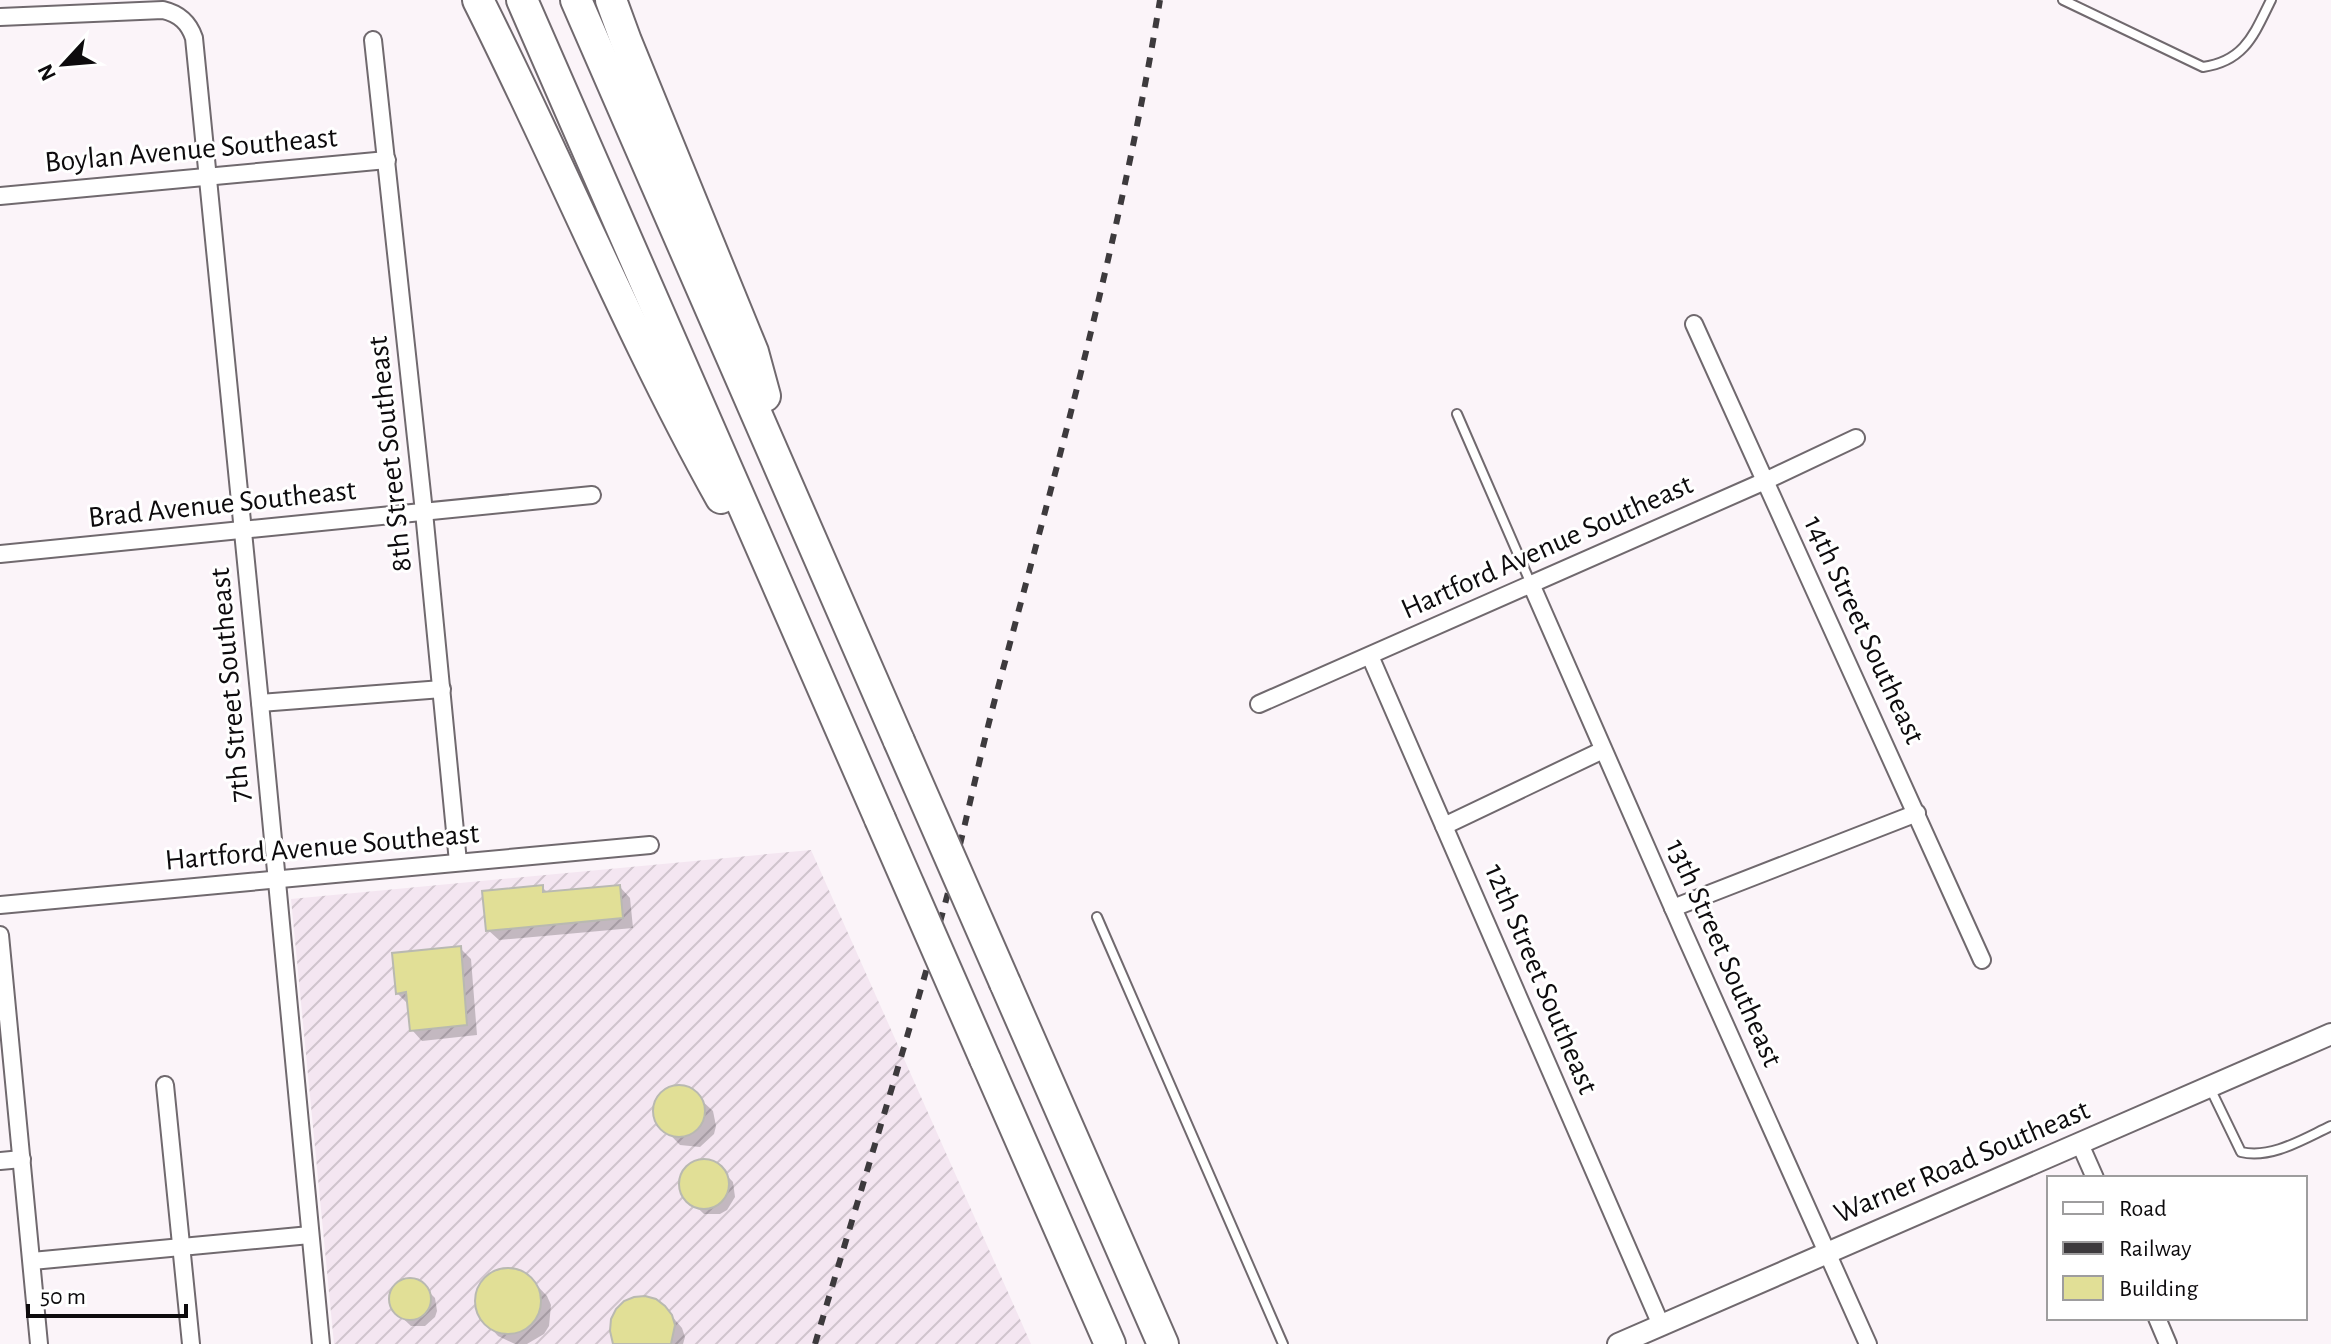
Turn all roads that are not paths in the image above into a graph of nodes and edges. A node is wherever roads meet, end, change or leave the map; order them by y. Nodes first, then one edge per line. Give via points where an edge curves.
1 (478, 0) edge
2 (522, 0) edge
3 (576, 0) edge
4 (611, 0) edge
5 (2063, 0) edge
6 (2271, 0) edge
7 (0, 17) edge
8 (373, 40) dead end
9 (387, 160) junction
10 (207, 177) junction
11 (0, 196) edge
12 (1694, 324) dead end
13 (1457, 414) dead end
14 (1856, 438) dead end
15 (1765, 481) junction
16 (592, 495) dead end
17 (791, 495) junction
18 (424, 512) junction
19 (243, 530) junction
20 (0, 554) edge
21 (1531, 584) junction
22 (807, 651) junction
23 (1370, 656) junction
24 (442, 689) junction
25 (260, 703) junction
26 (1259, 704) dead end
27 (1603, 750) junction
28 (1917, 813) junction
29 (1444, 826) junction
30 (650, 845) dead end
31 (458, 862) junction
32 (275, 880) junction
33 (0, 905) edge
34 (1673, 908) junction
35 (1097, 917) dead end
36 (0, 935) edge
37 (1982, 960) dead end
38 (2331, 1034) edge
39 (6, 1052) edge
40 (165, 1085) dead end
41 (2209, 1088) junction
42 (2331, 1126) edge
43 (2080, 1144) junction
44 (22, 1159) junction
45 (0, 1161) edge
46 (2094, 1176) edge
47 (310, 1235) junction
48 (181, 1249) junction
49 (1827, 1253) junction
50 (32, 1261) junction
51 (2158, 1320) edge
52 (1661, 1325) junction
53 (39, 1344) edge
54 (191, 1344) edge
55 (321, 1344) edge
56 (1110, 1344) edge
57 (1163, 1344) edge
58 (1283, 1344) edge
59 (1618, 1344) edge
60 (1868, 1344) edge
61 (2168, 1344) edge

1 - 22 highway via 683,430
2 - 22 highway
3 - 17 highway
4 - 17 highway via 753,352
5 - 6 lane via 2203,67 2239,54
7 - 10 street, 7th Street Southeast via 163,10 176,14 194,38
8 - 9 street, 8th Street Southeast
9 - 10 street, Boylan Avenue Southeast
9 - 18 street, 8th Street Southeast
10 - 11 street, Boylan Avenue Southeast
10 - 19 street, 7th Street Southeast
12 - 15 street, 14th Street Southeast
13 - 21 lane
14 - 15 street, Hartford Avenue Southeast
15 - 21 street, Hartford Avenue Southeast
15 - 28 street, 14th Street Southeast
16 - 18 street, Brad Avenue Southeast
17 - 57 highway, bridge
18 - 19 street, Brad Avenue Southeast
18 - 24 street, 8th Street Southeast
19 - 20 street, Brad Avenue Southeast
19 - 25 street, 7th Street Southeast
21 - 23 street, Hartford Avenue Southeast
21 - 27 street, 13th Street Southeast
22 - 56 highway, bridge
23 - 26 street, Hartford Avenue Southeast
23 - 29 street, 12th Street Southeast
24 - 25 street
24 - 31 street, 8th Street Southeast
25 - 32 street, 7th Street Southeast
27 - 29 street
27 - 34 street, 13th Street Southeast
28 - 34 street
28 - 37 street, 14th Street Southeast
29 - 52 street, 12th Street Southeast
30 - 31 street, Hartford Avenue Southeast
31 - 32 street, Hartford Avenue Southeast
32 - 33 street, Hartford Avenue Southeast
32 - 47 street, 7th Street Southeast
34 - 49 street, 13th Street Southeast
35 - 58 lane
36 - 39 street
38 - 41 street, Warner Road Southeast
39 - 44 street
40 - 48 street
41 - 42 lane via 2241,1152 2277,1150
41 - 43 street, Warner Road Southeast
43 - 46 street
43 - 49 street, Warner Road Southeast
44 - 45 street
44 - 50 street
47 - 48 street
47 - 55 street, 7th Street Southeast
48 - 50 street
48 - 54 street
49 - 52 street, Warner Road Southeast
49 - 60 street, 13th Street Southeast
50 - 53 street
51 - 61 street
52 - 59 street, Warner Road Southeast

